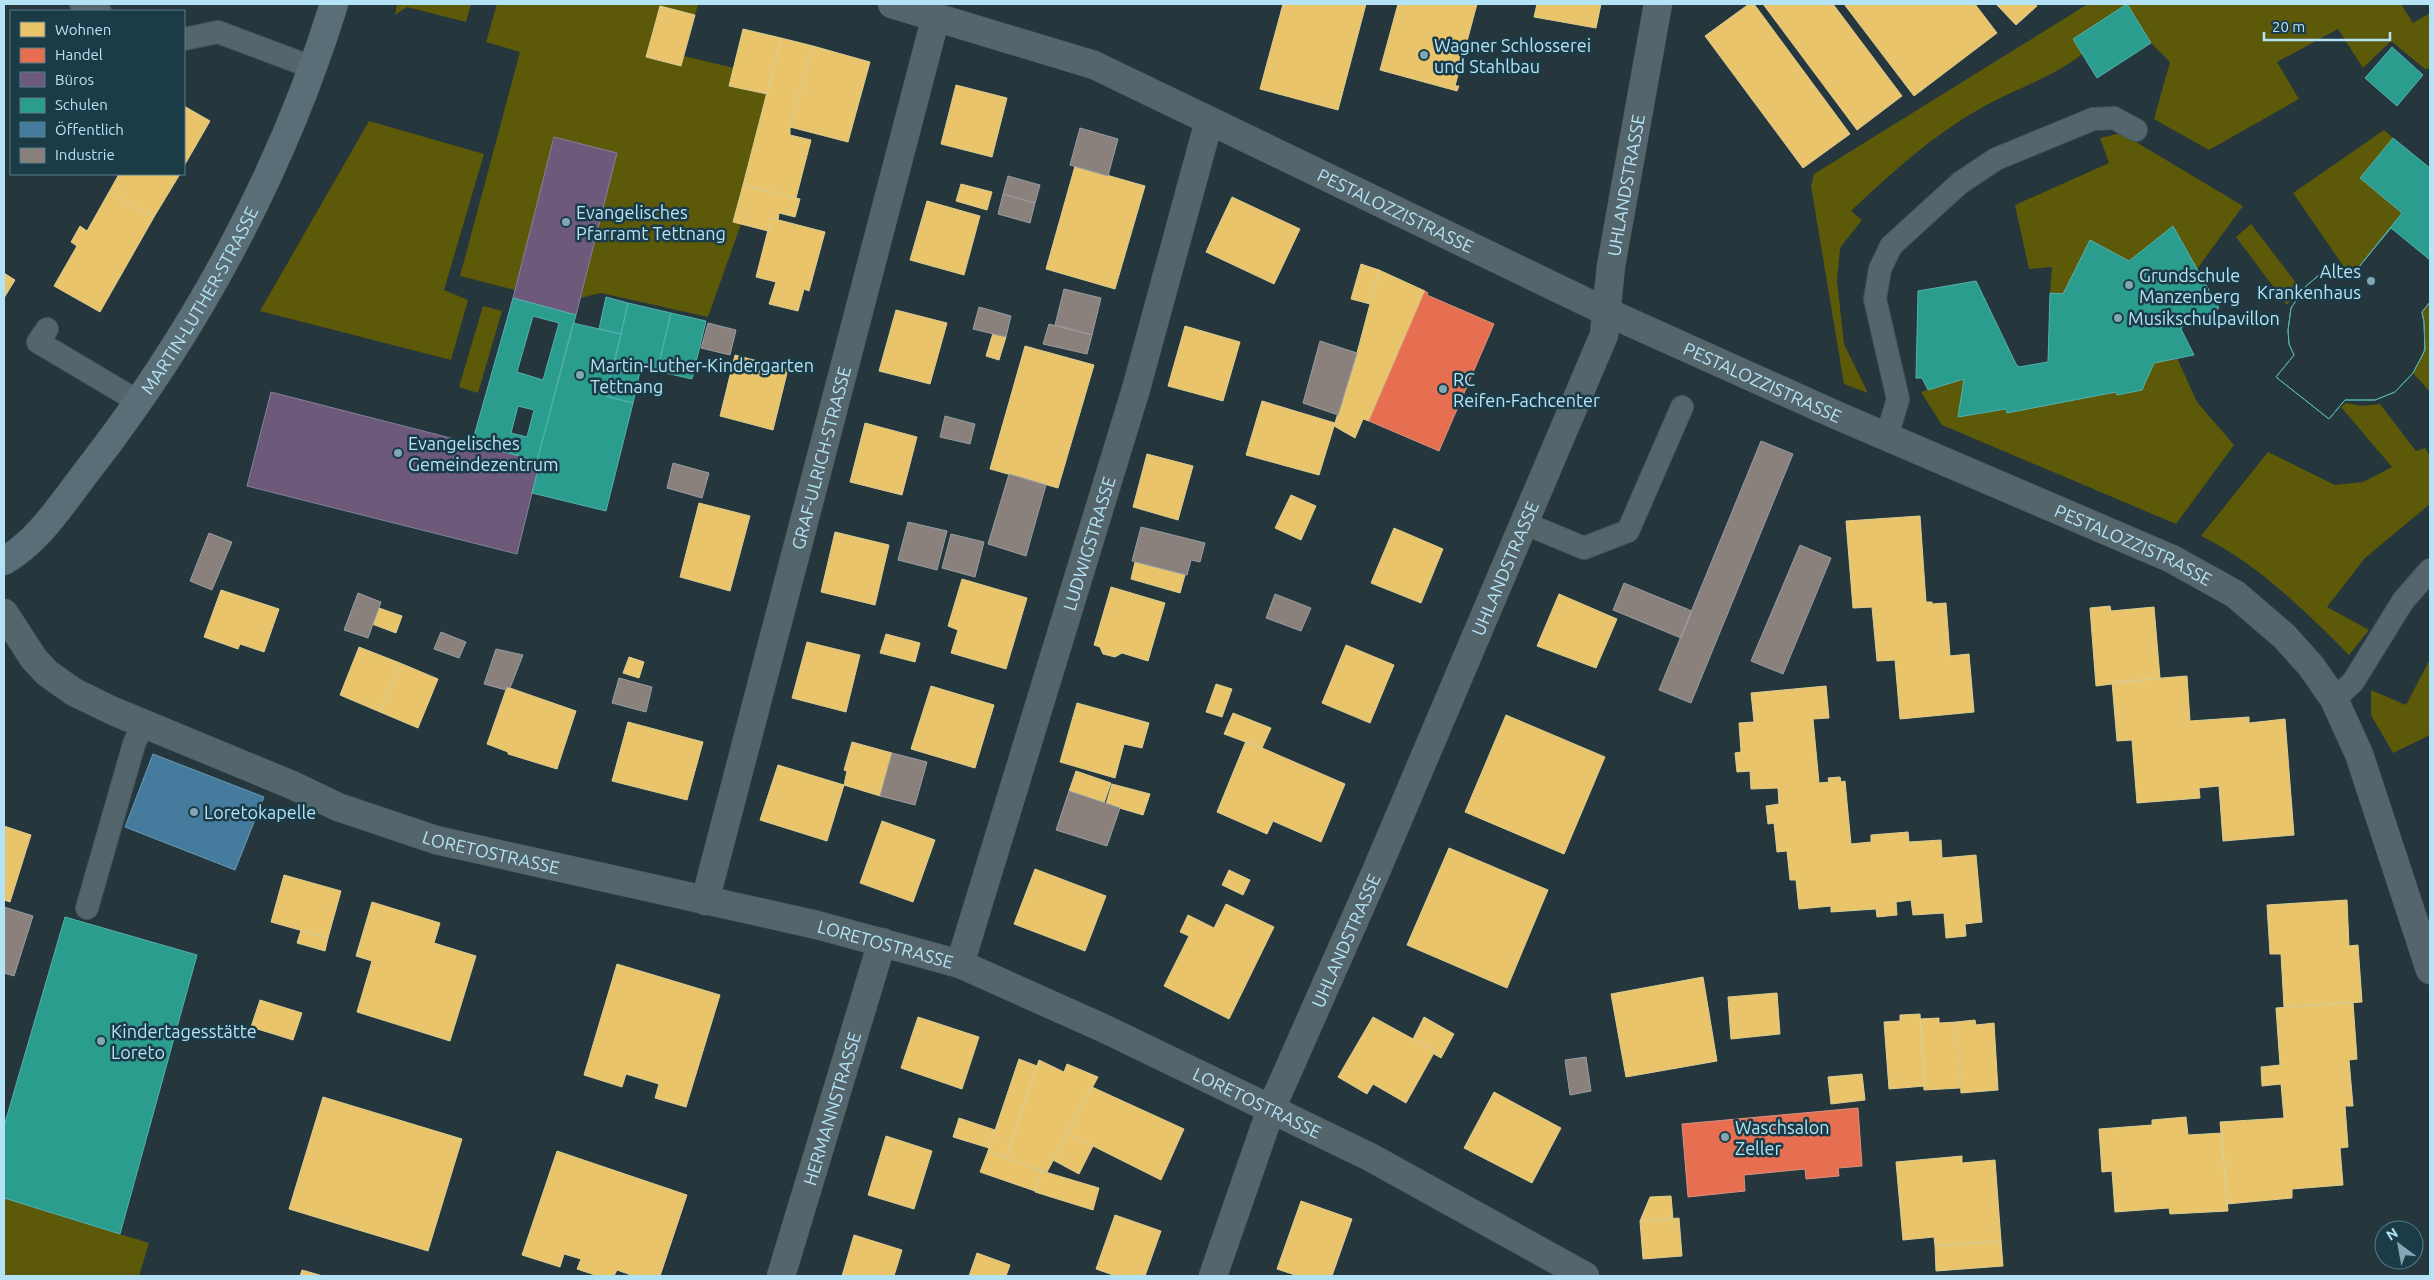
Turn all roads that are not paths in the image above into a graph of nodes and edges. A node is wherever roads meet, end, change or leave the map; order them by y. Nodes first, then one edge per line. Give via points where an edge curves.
1 (81, 4) edge
2 (334, 4) edge
3 (892, 4) edge
4 (1658, 4) edge
5 (97, 10) edge
6 (936, 16) junction
7 (185, 39) edge
8 (314, 68) junction
9 (1209, 121) junction
10 (2136, 130) dead end
11 (1607, 312) junction
12 (47, 328) dead end
13 (139, 402) junction
14 (1682, 406) dead end
15 (1887, 436) junction
16 (1524, 523) junction
17 (4, 561) edge
18 (2430, 570) edge
19 (4, 613) edge
20 (2334, 700) junction
21 (143, 724) junction
22 (705, 901) junction
23 (87, 908) dead end
24 (882, 942) junction
25 (960, 964) junction
26 (2430, 970) edge
27 (1271, 1109) junction
28 (781, 1276) edge
29 (1213, 1276) edge
30 (1585, 1276) edge

1 - 5 lane
2 - 8 main road, MARTIN-LUTHER-STRASSE
3 - 6 street, PESTALOZZISTRASSE
4 - 11 street, UHLANDSTRASSE via 1611,266
6 - 9 street, PESTALOZZISTRASSE via 1094,65
6 - 22 street, GRAF-ULRICH-STRASSE
7 - 8 lane via 218,32
8 - 13 main road, MARTIN-LUTHER-STRASSE via 285,140 237,238 200,306
9 - 11 street, PESTALOZZISTRASSE
9 - 25 street, LUDWIGSTRASSE via 1136,389
10 - 15 lane via 2114,118 2093,119 1996,159 1960,183 1891,246 1880,270 1875,298 1898,400
11 - 15 street, PESTALOZZISTRASSE
11 - 16 street, UHLANDSTRASSE via 1604,336
12 - 13 lane via 38,342
13 - 17 main road, MARTIN-LUTHER-STRASSE via 34,538
14 - 16 lane via 1628,531 1584,548
15 - 20 street, PESTALOZZISTRASSE via 2172,559 2235,594 2284,636 2311,666
16 - 27 street, UHLANDSTRASSE
18 - 20 lane via 2403,601 2353,682
19 - 21 street, LORETOSTRASSE via 47,673 74,692
20 - 26 street, PESTALOZZISTRASSE via 2359,754
21 - 22 street, LORETOSTRASSE via 265,773 338,807 436,840
21 - 23 lane via 134,744
22 - 24 street, LORETOSTRASSE
24 - 25 street, LORETOSTRASSE
24 - 28 street, HERMANNSTRASSE
25 - 27 street, LORETOSTRASSE
27 - 29 street, UHLANDSTRASSE
27 - 30 street, LORETOSTRASSE via 1370,1157

